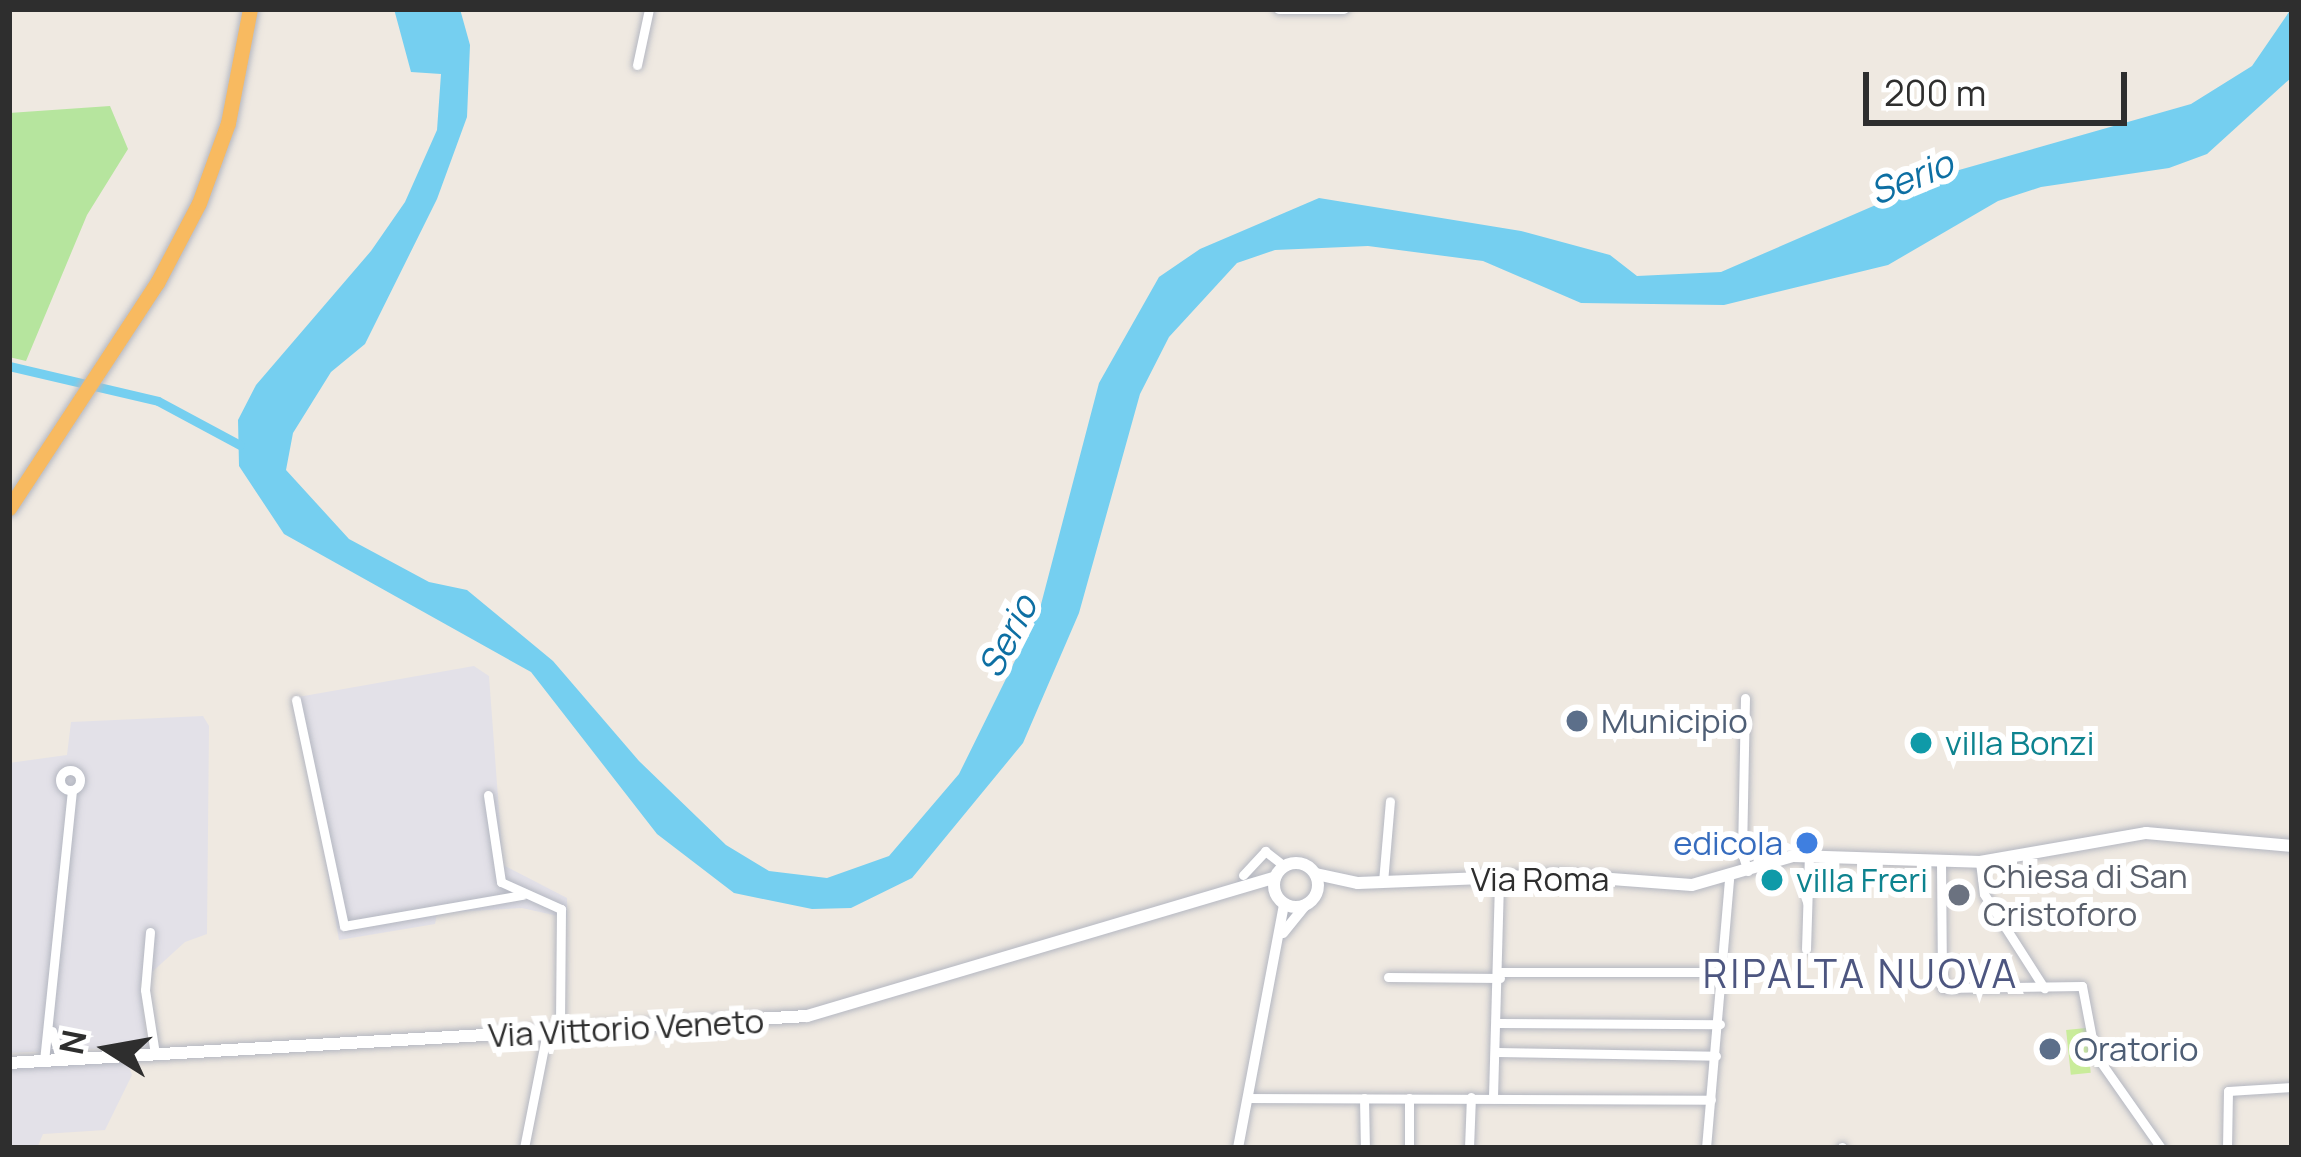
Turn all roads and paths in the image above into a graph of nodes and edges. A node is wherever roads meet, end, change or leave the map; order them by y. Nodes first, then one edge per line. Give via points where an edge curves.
1 (250, 9) edge
2 (649, 9) edge
3 (1279, 9) edge
4 (1344, 9) edge
5 (637, 65) dead end
6 (9, 508) edge
7 (1745, 698) dead end
8 (296, 700) dead end
9 (72, 790) dead end
10 (488, 795) dead end
11 (1390, 801) dead end
12 (2292, 846) edge
13 (1809, 855) junction
14 (1980, 862) junction
15 (1941, 863) junction
16 (1748, 871) junction
17 (1243, 875) dead end
18 (1499, 877) junction
19 (1730, 879) junction
20 (1317, 881) junction
21 (1384, 882) junction
22 (1279, 885) junction
23 (522, 896) junction
24 (1305, 906) junction
25 (150, 932) dead end
26 (1279, 940) junction
27 (1806, 949) dead end
28 (1725, 971) junction
29 (1500, 975) junction
30 (1388, 976) dead end
31 (2044, 988) junction
32 (1499, 1023) junction
33 (1720, 1024) junction
34 (52, 1030) junction
35 (554, 1032) junction
36 (1497, 1052) junction
37 (154, 1054) junction
38 (1716, 1056) junction
39 (61, 1060) junction
40 (44, 1061) junction
41 (9, 1063) edge
42 (2292, 1088) edge
43 (1471, 1097) junction
44 (1493, 1097) junction
45 (1247, 1098) junction
46 (1364, 1098) junction
47 (1409, 1098) junction
48 (1711, 1100) junction
49 (524, 1148) edge
50 (1238, 1148) edge
51 (1365, 1148) edge
52 (1408, 1148) edge
53 (1469, 1148) edge
54 (1706, 1148) edge
55 (2161, 1148) edge
56 (2227, 1148) edge

1 - 6 highway via 228,123 199,203 157,283
2 - 5 street
3 - 4 street
7 - 16 street
8 - 23 street via 344,926
9 - 34 street
10 - 23 street via 498,874
11 - 21 street
12 - 14 main road via 2146,833
13 - 15 main road
13 - 16 main road
13 - 27 street
14 - 15 main road
14 - 31 street via 1984,894
15 - 31 street via 1942,988
16 - 19 main road
17 - 22 street via 1264,851
18 - 19 main road, Via Roma
18 - 21 main road, Via Roma
18 - 29 street
19 - 28 street
20 - 21 main road, Via Roma
20 - 22 main road, Via Roma via 1305,864
20 - 24 main road
22 - 24 main road
22 - 26 street
22 - 35 main road, Via Vittorio Veneto via 1226,893 807,1016
23 - 35 street via 561,909
24 - 26 street
25 - 37 street via 145,990
26 - 45 street
28 - 29 street
28 - 33 street
29 - 30 street
29 - 32 street
31 - 55 street via 2087,990 2096,1054
32 - 33 street
32 - 36 street
33 - 38 street
34 - 39 street
34 - 40 street
35 - 37 main road, Via Vittorio Veneto
35 - 49 street
36 - 38 street
36 - 44 street
37 - 39 main road, Via Vittorio Veneto
38 - 48 street
39 - 40 main road, Via Vittorio Veneto
40 - 41 main road, Via Vittorio Veneto
42 - 56 street via 2228,1091
43 - 44 street
43 - 47 street
43 - 53 street
44 - 48 street
45 - 46 street
45 - 50 street
46 - 47 street
46 - 51 street
47 - 52 street
48 - 54 street

